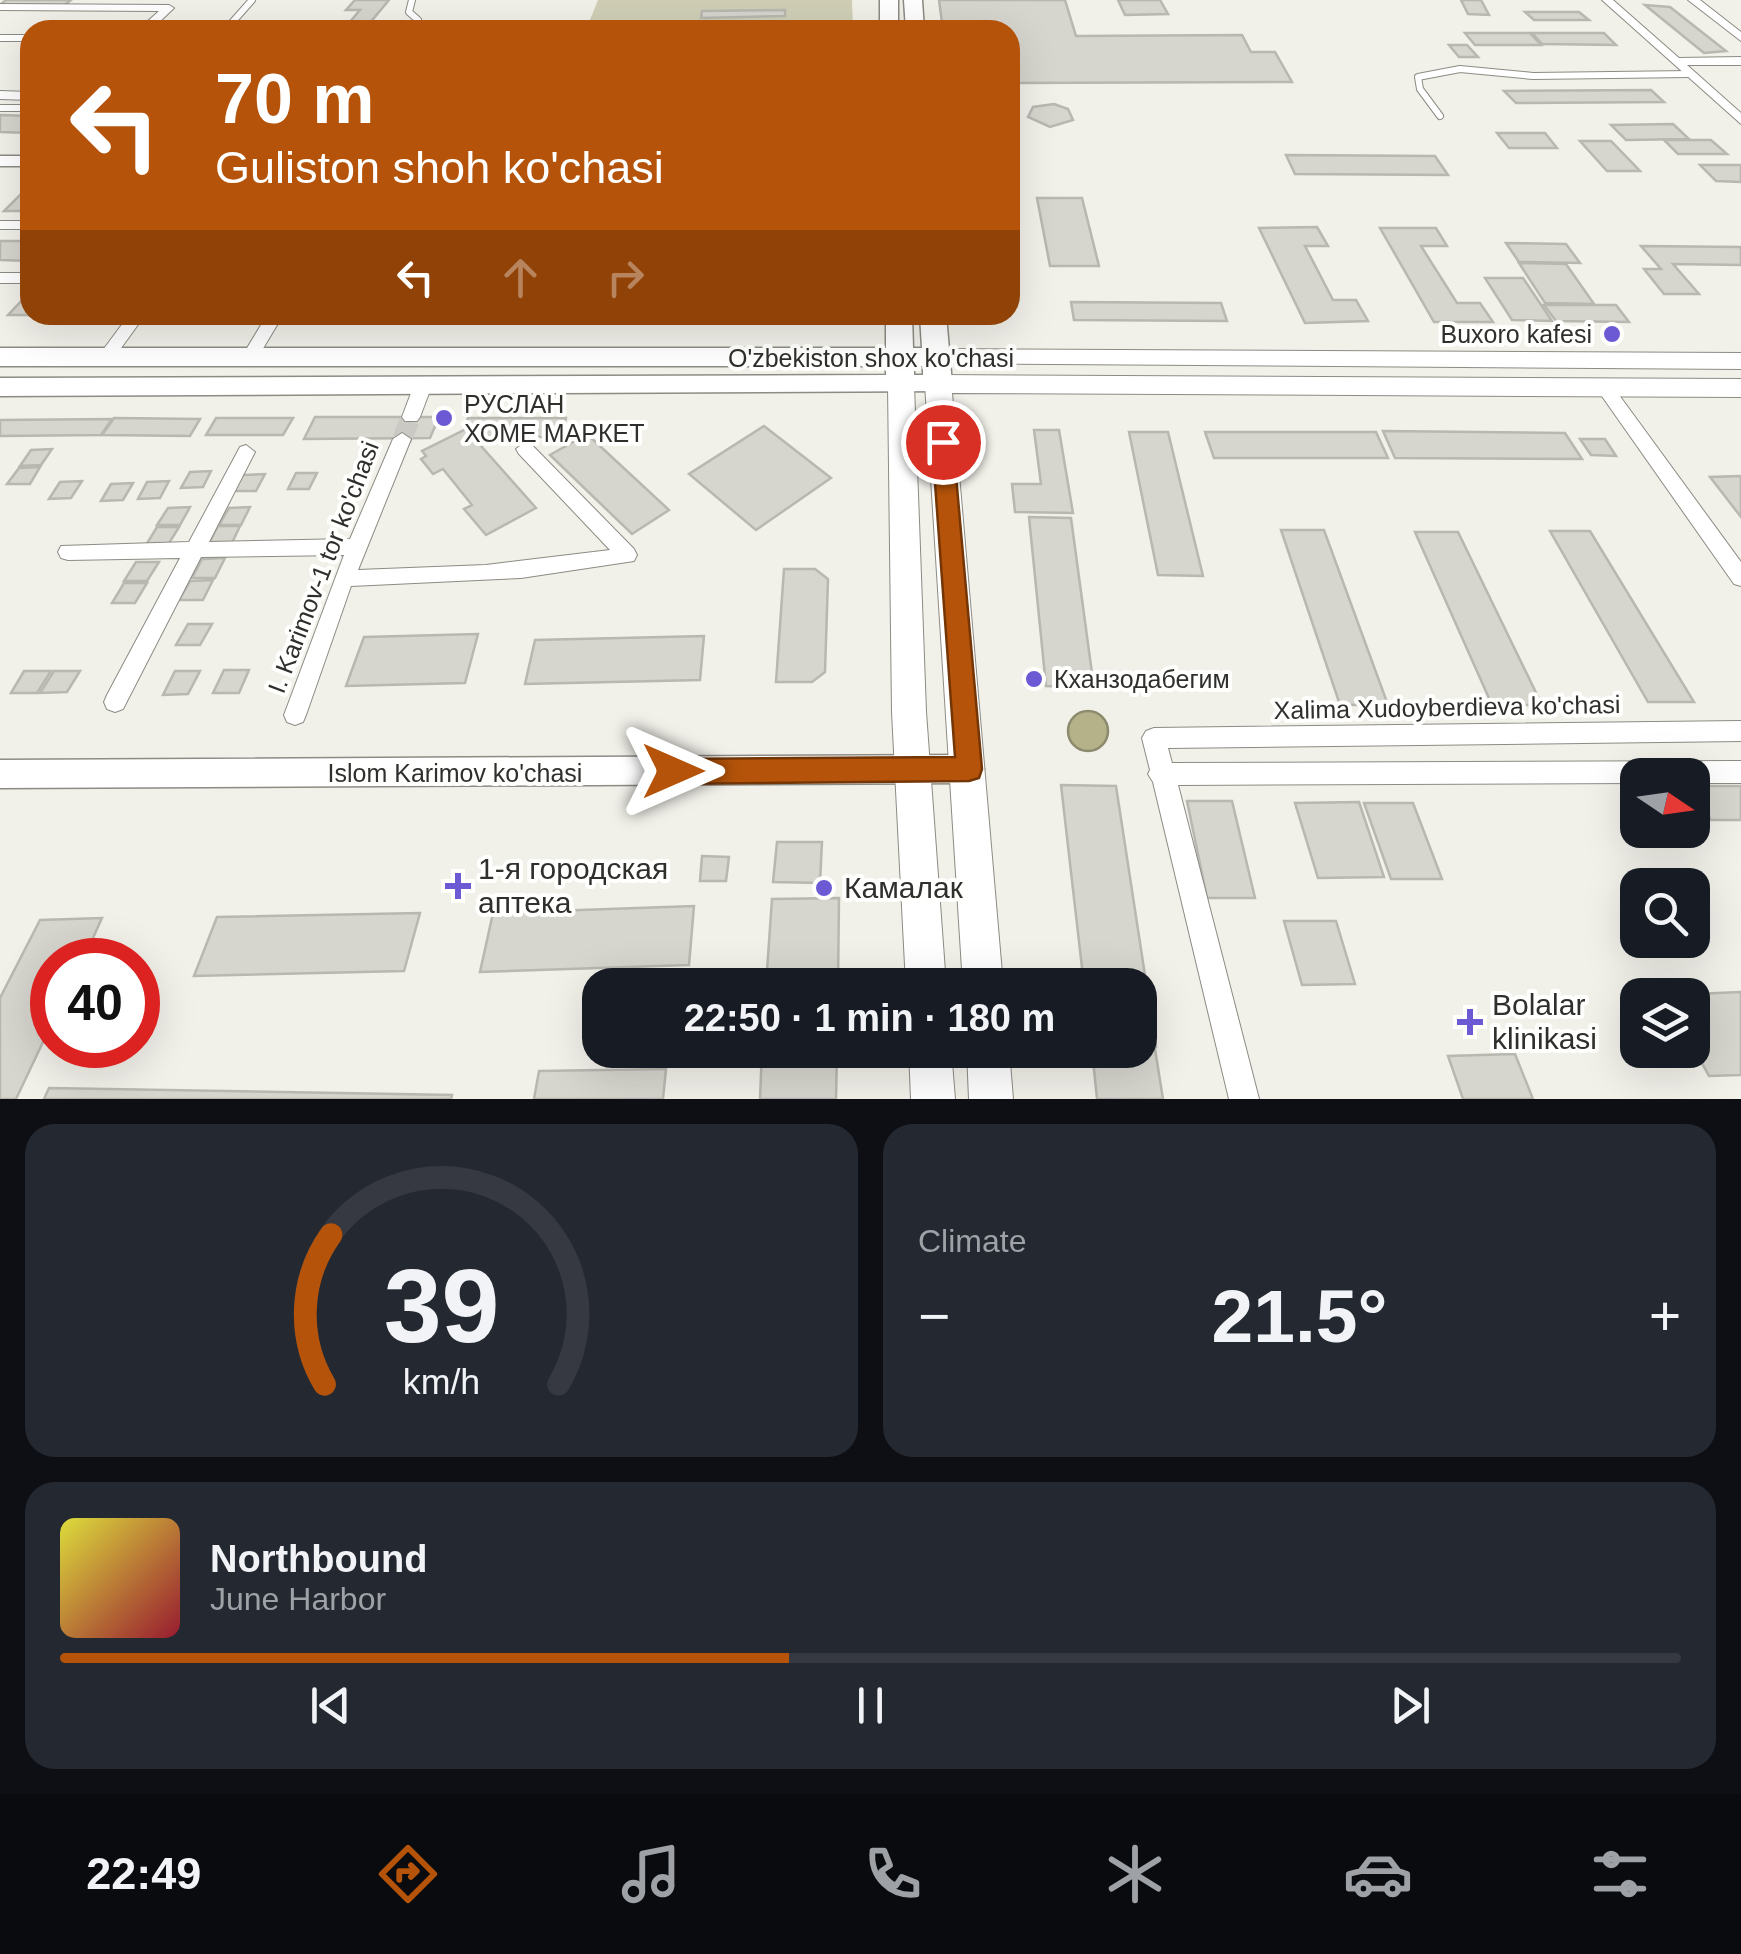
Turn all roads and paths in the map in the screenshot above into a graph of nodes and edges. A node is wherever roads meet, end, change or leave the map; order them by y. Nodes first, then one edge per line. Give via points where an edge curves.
1 (252, 0) edge
2 (412, 0) edge
3 (1606, 0) edge
4 (1693, 0) edge
5 (0, 7) edge
6 (155, 20) edge
7 (235, 20) edge
8 (418, 20) dead end
9 (1741, 38) edge
10 (1741, 61) edge
11 (1676, 62) junction
12 (1690, 74) junction
13 (1440, 116) dead end
14 (1741, 120) edge
15 (130, 325) edge
16 (269, 325) edge
17 (899, 325) edge
18 (934, 325) edge
19 (0, 357) edge
20 (105, 358) junction
21 (249, 358) junction
22 (1741, 361) edge
23 (900, 371) junction
24 (937, 371) junction
25 (1007, 371) junction
26 (836, 372) junction
27 (0, 386) edge
28 (423, 386) junction
29 (1605, 388) junction
30 (1741, 388) edge
31 (411, 417) tunnel mouth
32 (402, 438) tunnel mouth
33 (525, 449) dead end
34 (246, 452) dead end
35 (357, 547) junction
36 (68, 552) dead end
37 (194, 552) junction
38 (344, 578) junction
39 (1741, 578) edge
40 (115, 702) dead end
41 (295, 714) dead end
42 (1741, 731) edge
43 (913, 769) junction
44 (969, 769) junction
45 (1741, 772) edge
46 (0, 774) edge
47 (1160, 774) junction
48 (925, 968) edge
49 (983, 968) edge
50 (931, 1068) edge
51 (989, 1068) edge
52 (932, 1099) edge
53 (990, 1099) edge
54 (1244, 1099) edge

1 - 7 lane
2 - 8 lane via 409,12
3 - 11 street
4 - 9 street
5 - 6 street via 169,8
10 - 11 street
11 - 12 street
12 - 13 lane via 1527,76 1447,68 1418,78
12 - 14 street
15 - 20 street
16 - 21 street
17 - 23 main road
18 - 24 main road
19 - 20 main road, O'zbekiston shox ko'chasi
20 - 21 main road, O'zbekiston shox ko'chasi
21 - 26 main road, O'zbekiston shox ko'chasi
22 - 25 main road, O'zbekiston shox ko'chasi
23 - 24 main road, O'zbekiston shox ko'chasi
23 - 26 main road, O'zbekiston shox ko'chasi
23 - 43 main road
24 - 25 main road, O'zbekiston shox ko'chasi
24 - 44 main road
25 - 29 main road, O'zbekiston shox ko'chasi
26 - 28 main road, O'zbekiston shox ko'chasi
27 - 28 main road, O'zbekiston shox ko'chasi
28 - 31 street
29 - 30 main road, O'zbekiston shox ko'chasi
29 - 39 street
32 - 35 street, I. Karimov-1 tor ko'chasi
33 - 38 street via 627,555 434,578
34 - 37 street
35 - 37 street
35 - 38 street, I. Karimov-1 tor ko'chasi
36 - 37 street
37 - 40 street
38 - 41 street, I. Karimov-1 tor ko'chasi
42 - 47 street, Xalima Xudoyberdieva ko'chasi via 1154,738
43 - 44 street, Islom Karimov ko'chasi
43 - 46 street, Islom Karimov ko'chasi
43 - 48 main road
44 - 49 main road
45 - 47 street
47 - 54 street
50 - 52 main road
51 - 53 main road

